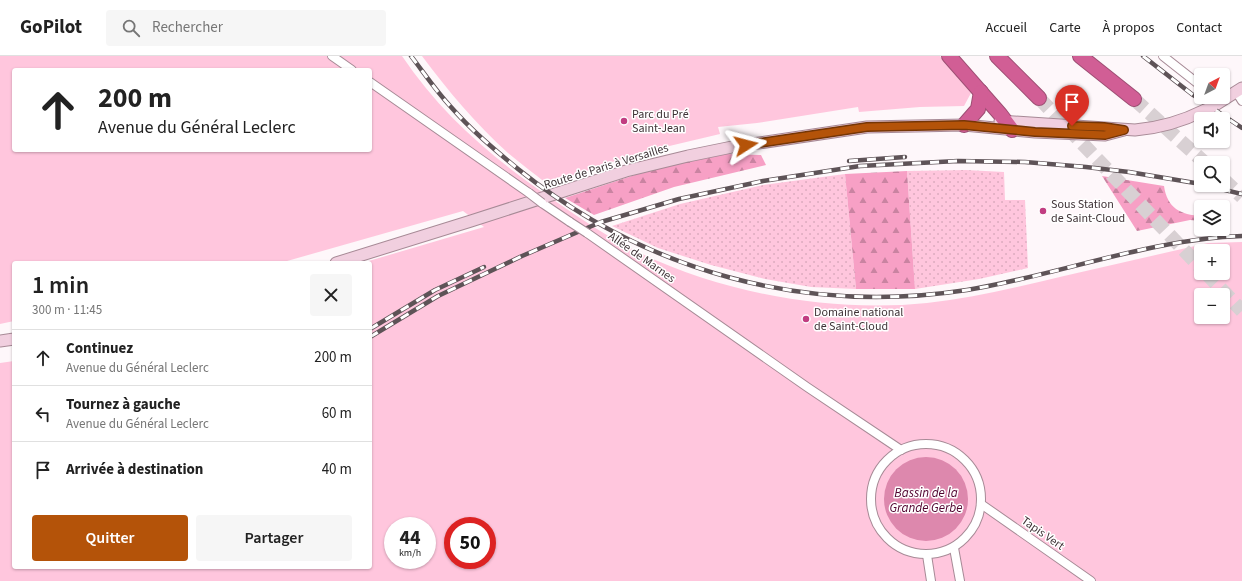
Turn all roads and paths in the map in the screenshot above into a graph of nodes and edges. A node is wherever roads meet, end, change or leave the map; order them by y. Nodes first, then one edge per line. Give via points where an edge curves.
1 (332, 56) edge
2 (949, 56) edge
3 (997, 56) edge
4 (1080, 56) edge
5 (1162, 56) edge
6 (349, 68) edge
7 (1194, 81) edge
8 (372, 83) edge
9 (981, 92) junction
10 (1240, 94) edge
11 (1039, 98) tunnel mouth
12 (1230, 98) edge
13 (1134, 99) tunnel mouth
14 (1213, 104) edge
15 (964, 125) junction
16 (1009, 125) junction
17 (1124, 130) junction
18 (342, 261) edge
19 (12, 339) edge
20 (0, 341) edge
21 (901, 450) junction
22 (981, 504) junction
23 (954, 548) junction
24 (927, 554) junction
25 (931, 581) edge
26 (960, 581) edge
27 (1091, 581) edge

1 - 6 street
2 - 9 highway
3 - 11 highway
4 - 13 highway
5 - 7 street
8 - 21 street, Allée de Marnes, bridge
9 - 15 highway via 978,109
9 - 16 highway
10 - 12 main road
14 - 17 main road via 1182,120 1163,126
15 - 16 main road, Route de Paris à Versailles
15 - 18 main road, Route de Paris à Versailles via 867,127 688,156 626,171
16 - 17 main road via 1104,127
16 - 17 main road via 1035,132 1105,135
19 - 20 main road
21 - 22 street via 918,444 933,444 959,455 973,471 980,487
21 - 24 street via 891,456 876,474 871,496 874,519 892,542 916,554
22 - 23 street via 975,526
22 - 27 street, Tapis Vert
23 - 24 street
23 - 26 street
24 - 25 street

